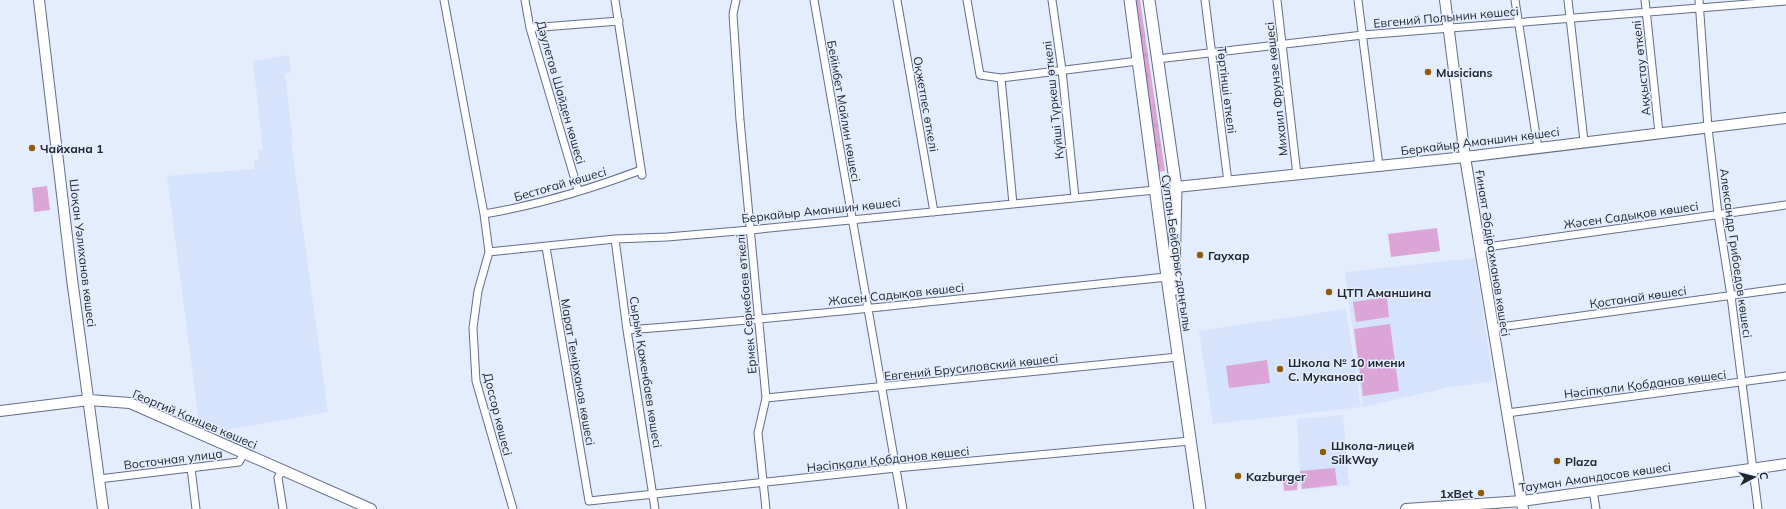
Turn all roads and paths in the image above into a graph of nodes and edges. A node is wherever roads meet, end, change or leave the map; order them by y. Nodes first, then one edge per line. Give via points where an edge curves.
1 (39, 0) edge
2 (444, 0) edge
3 (525, 0) edge
4 (616, 0) edge
5 (736, 0) edge
6 (814, 0) edge
7 (897, 0) edge
8 (967, 0) edge
9 (1052, 0) edge
10 (1130, 0) edge
11 (1149, 0) edge
12 (1205, 0) edge
13 (1277, 0) edge
14 (1358, 0) edge
15 (1445, 0) edge
16 (1515, 0) edge
17 (1568, 0) edge
18 (1645, 0) edge
19 (1699, 0) edge
20 (1786, 1) edge
21 (1699, 8) junction
22 (1647, 12) junction
23 (1570, 18) junction
24 (619, 21) junction
25 (1519, 22) junction
26 (530, 28) junction
27 (1449, 28) junction
28 (1363, 35) junction
29 (1282, 44) junction
30 (1212, 52) junction
31 (1157, 59) junction
32 (1138, 61) junction
33 (1062, 70) junction
34 (1001, 78) junction
35 (1786, 118) edge
36 (1708, 128) junction
37 (1659, 133) junction
38 (1584, 141) junction
39 (1538, 148) junction
40 (1465, 158) junction
41 (1379, 166) junction
42 (1296, 175) junction
43 (1228, 182) junction
44 (1176, 187) junction
45 (578, 190) junction
46 (1155, 190) junction
47 (1075, 198) junction
48 (1013, 204) junction
49 (1786, 205) edge
50 (1176, 207) junction
51 (1159, 209) junction
52 (934, 212) junction
53 (484, 214) junction
54 (1718, 214) junction
55 (851, 219) junction
56 (750, 230) junction
57 (615, 239) junction
58 (546, 247) junction
59 (1480, 248) junction
60 (489, 252) junction
61 (1167, 277) junction
62 (1786, 288) edge
63 (1731, 296) junction
64 (868, 307) junction
65 (758, 321) junction
66 (1492, 328) junction
67 (627, 330) junction
68 (1178, 357) junction
69 (1786, 376) edge
70 (1742, 383) junction
71 (882, 387) junction
72 (766, 398) junction
73 (89, 400) junction
74 (0, 411) edge
75 (1508, 413) junction
76 (1190, 441) junction
77 (244, 453) junction
78 (1786, 464) edge
79 (191, 468) junction
80 (896, 468) junction
81 (1753, 469) junction
82 (282, 470) junction
83 (99, 478) junction
84 (763, 483) junction
85 (1593, 492) junction
86 (654, 494) junction
87 (589, 501) joint
88 (1522, 505) edge
89 (1203, 508) edge
90 (103, 509) edge
91 (196, 509) edge
92 (283, 509) edge
93 (371, 509) edge
94 (513, 509) edge
95 (655, 509) edge
96 (766, 509) edge
97 (903, 509) edge
98 (1406, 509) edge
99 (1596, 509) edge
100 (1758, 509) edge

1 - 73 main road, Шоқан Уәлиханов көшесі
2 - 53 street
3 - 26 street, Дәулетов Шайден көшесі
4 - 24 street
5 - 56 street, Ермек Серкебаев өткелі via 733,14 737,82
6 - 55 street, Бейімбет Майлин көшесі
7 - 52 street, Оқжетпес өткелі
8 - 34 street via 980,75
9 - 33 street, Күйші Түркеш өткелі
10 - 32 main road, Сұлтан Бейбарыс даңғылы
11 - 31 main road, Сұлтан Бейбарыс даңғылы
12 - 30 street, Төртінші өткелі
13 - 29 street, Михаил Фрунзе көшесі
14 - 28 street
15 - 27 main road, Ғинаят Әбдірахманов көшесі
16 - 25 street
17 - 23 street
18 - 22 street, Аққыстау өткелі
19 - 21 street, Александр Грибоедов көшесі
20 - 21 street, Евгений Полынин көшесі
21 - 22 street, Евгений Полынин көшесі
21 - 36 street, Александр Грибоедов көшесі
22 - 23 street, Евгений Полынин көшесі
22 - 37 street, Аққыстау өткелі
23 - 25 street, Евгений Полынин көшесі
23 - 38 street
24 - 26 street
24 - 45 street, Бестоғай көшесі via 642,172
25 - 27 street, Евгений Полынин көшесі
25 - 39 street
26 - 45 street, Дәулетов Шайден көшесі
27 - 28 street, Евгений Полынин көшесі
27 - 40 main road, Ғинаят Әбдірахманов көшесі
28 - 29 street, Евгений Полынин көшесі
28 - 41 street
29 - 30 street, Евгений Полынин көшесі
29 - 42 street, Михаил Фрунзе көшесі
30 - 31 street, Евгений Полынин көшесі
30 - 43 street, Төртінші өткелі
31 - 44 main road, Сұлтан Бейбарыс даңғылы
32 - 33 street
32 - 46 main road, Сұлтан Бейбарыс даңғылы
33 - 34 street
33 - 47 street, Күйші Түркеш өткелі
34 - 48 street
35 - 36 main road, Беркайыр Аманшин көшесі
36 - 37 main road, Беркайыр Аманшин көшесі
36 - 54 street, Александр Грибоедов көшесі
37 - 38 main road, Беркайыр Аманшин көшесі
38 - 39 main road, Беркайыр Аманшин көшесі
39 - 40 main road, Беркайыр Аманшин көшесі
40 - 41 main road, Беркайыр Аманшин көшесі
40 - 59 main road, Ғинаят Әбдірахманов көшесі
41 - 42 main road, Беркайыр Аманшин көшесі
42 - 43 main road, Беркайыр Аманшин көшесі
43 - 44 main road, Беркайыр Аманшин көшесі
44 - 50 main road, Сұлтан Бейбарыс даңғылы
45 - 53 street, Бестоғай көшесі via 511,210
46 - 47 street, Беркайыр Аманшин көшесі
46 - 51 main road, Сұлтан Бейбарыс даңғылы
47 - 48 street, Беркайыр Аманшин көшесі
48 - 52 street, Беркайыр Аманшин көшесі
49 - 54 street, Жәсен Садықов көшесі
50 - 51 main road via 1168,211
50 - 89 main road, Сұлтан Бейбарыс даңғылы via 1174,276
51 - 61 main road, Сұлтан Бейбарыс даңғылы
52 - 55 street, Беркайыр Аманшин көшесі
53 - 60 street
54 - 59 street, Жәсен Садықов көшесі
54 - 63 street, Александр Грибоедов көшесі
55 - 56 street, Беркайыр Аманшин көшесі
55 - 64 street, Бейімбет Майлин көшесі
56 - 57 street, Беркайыр Аманшин көшесі
56 - 65 street, Ермек Серкебаев өткелі
57 - 58 street, Беркайыр Аманшин көшесі
57 - 67 street, Сырым Қаженбаев көшесі
58 - 60 street, Беркайыр Аманшин көшесі
58 - 87 street, Марат Темірханов көшесі
59 - 66 main road, Ғинаят Әбдірахманов көшесі
60 - 94 street, Доссор көшесі via 478,291 473,328 476,381
61 - 64 street, Жасен Садықов көшесі
61 - 68 main road, Сұлтан Бейбарыс даңғылы
62 - 63 street, Қостанай көшесі
63 - 66 street, Қостанай көшесі
63 - 70 street, Александр Грибоедов көшесі
64 - 65 street, Жасен Садықов көшесі
64 - 71 street, Бейімбет Майлин көшесі
65 - 67 street, Жасен Садықов көшесі
65 - 72 street, Ермек Серкебаев өткелі
66 - 75 main road, Ғинаят Әбдірахманов көшесі
67 - 86 street, Сырым Қаженбаев көшесі
68 - 71 street, Евгений Брусиловский көшесі
68 - 76 main road, Сұлтан Бейбарыс даңғылы
69 - 70 street, Нәсіпқали Қобданов көшесі
70 - 75 street, Нәсіпқали Қобданов көшесі
70 - 81 street, Александр Грибоедов көшесі
71 - 72 street, Евгений Брусиловский көшесі
71 - 80 street, Бейімбет Майлин көшесі
72 - 84 street, Ермек Серкебаев өткелі via 758,433
73 - 74 main road, Георгий Канцев көшесі
73 - 77 main road, Георгий Канцев көшесі via 130,403
73 - 83 main road, Шоқан Уәлиханов көшесі
75 - 88 main road, Ғинаят Әбдірахманов көшесі
76 - 80 street, Нәсіпқали Қобданов көшесі
76 - 89 main road, Сұлтан Бейбарыс даңғылы
77 - 79 street, Восточная улица via 239,462
77 - 82 main road, Георгий Канцев көшесі
78 - 81 main road, Тауман Амандосов көшесі
79 - 83 street, Восточная улица
79 - 91 street
80 - 84 street, Нәсіпқали Қобданов көшесі
80 - 97 street, Бейімбет Майлин көшесі
81 - 85 main road, Тауман Амандосов көшесі
81 - 100 street, Александр Грибоедов көшесі
82 - 92 street via 278,478
82 - 93 main road, Георгий Канцев көшесі
83 - 90 main road, Шоқан Уәлиханов көшесі
84 - 86 street, Нәсіпқали Қобданов көшесі
84 - 96 street, Ермек Серкебаев өткелі
85 - 88 main road, Тауман Амандосов көшесі
85 - 99 street
86 - 87 street, Нәсіпқали Қобданов көшесі
86 - 95 street, Сырым Қаженбаев көшесі
88 - 98 main road, Тауман Амандосов көшесі

